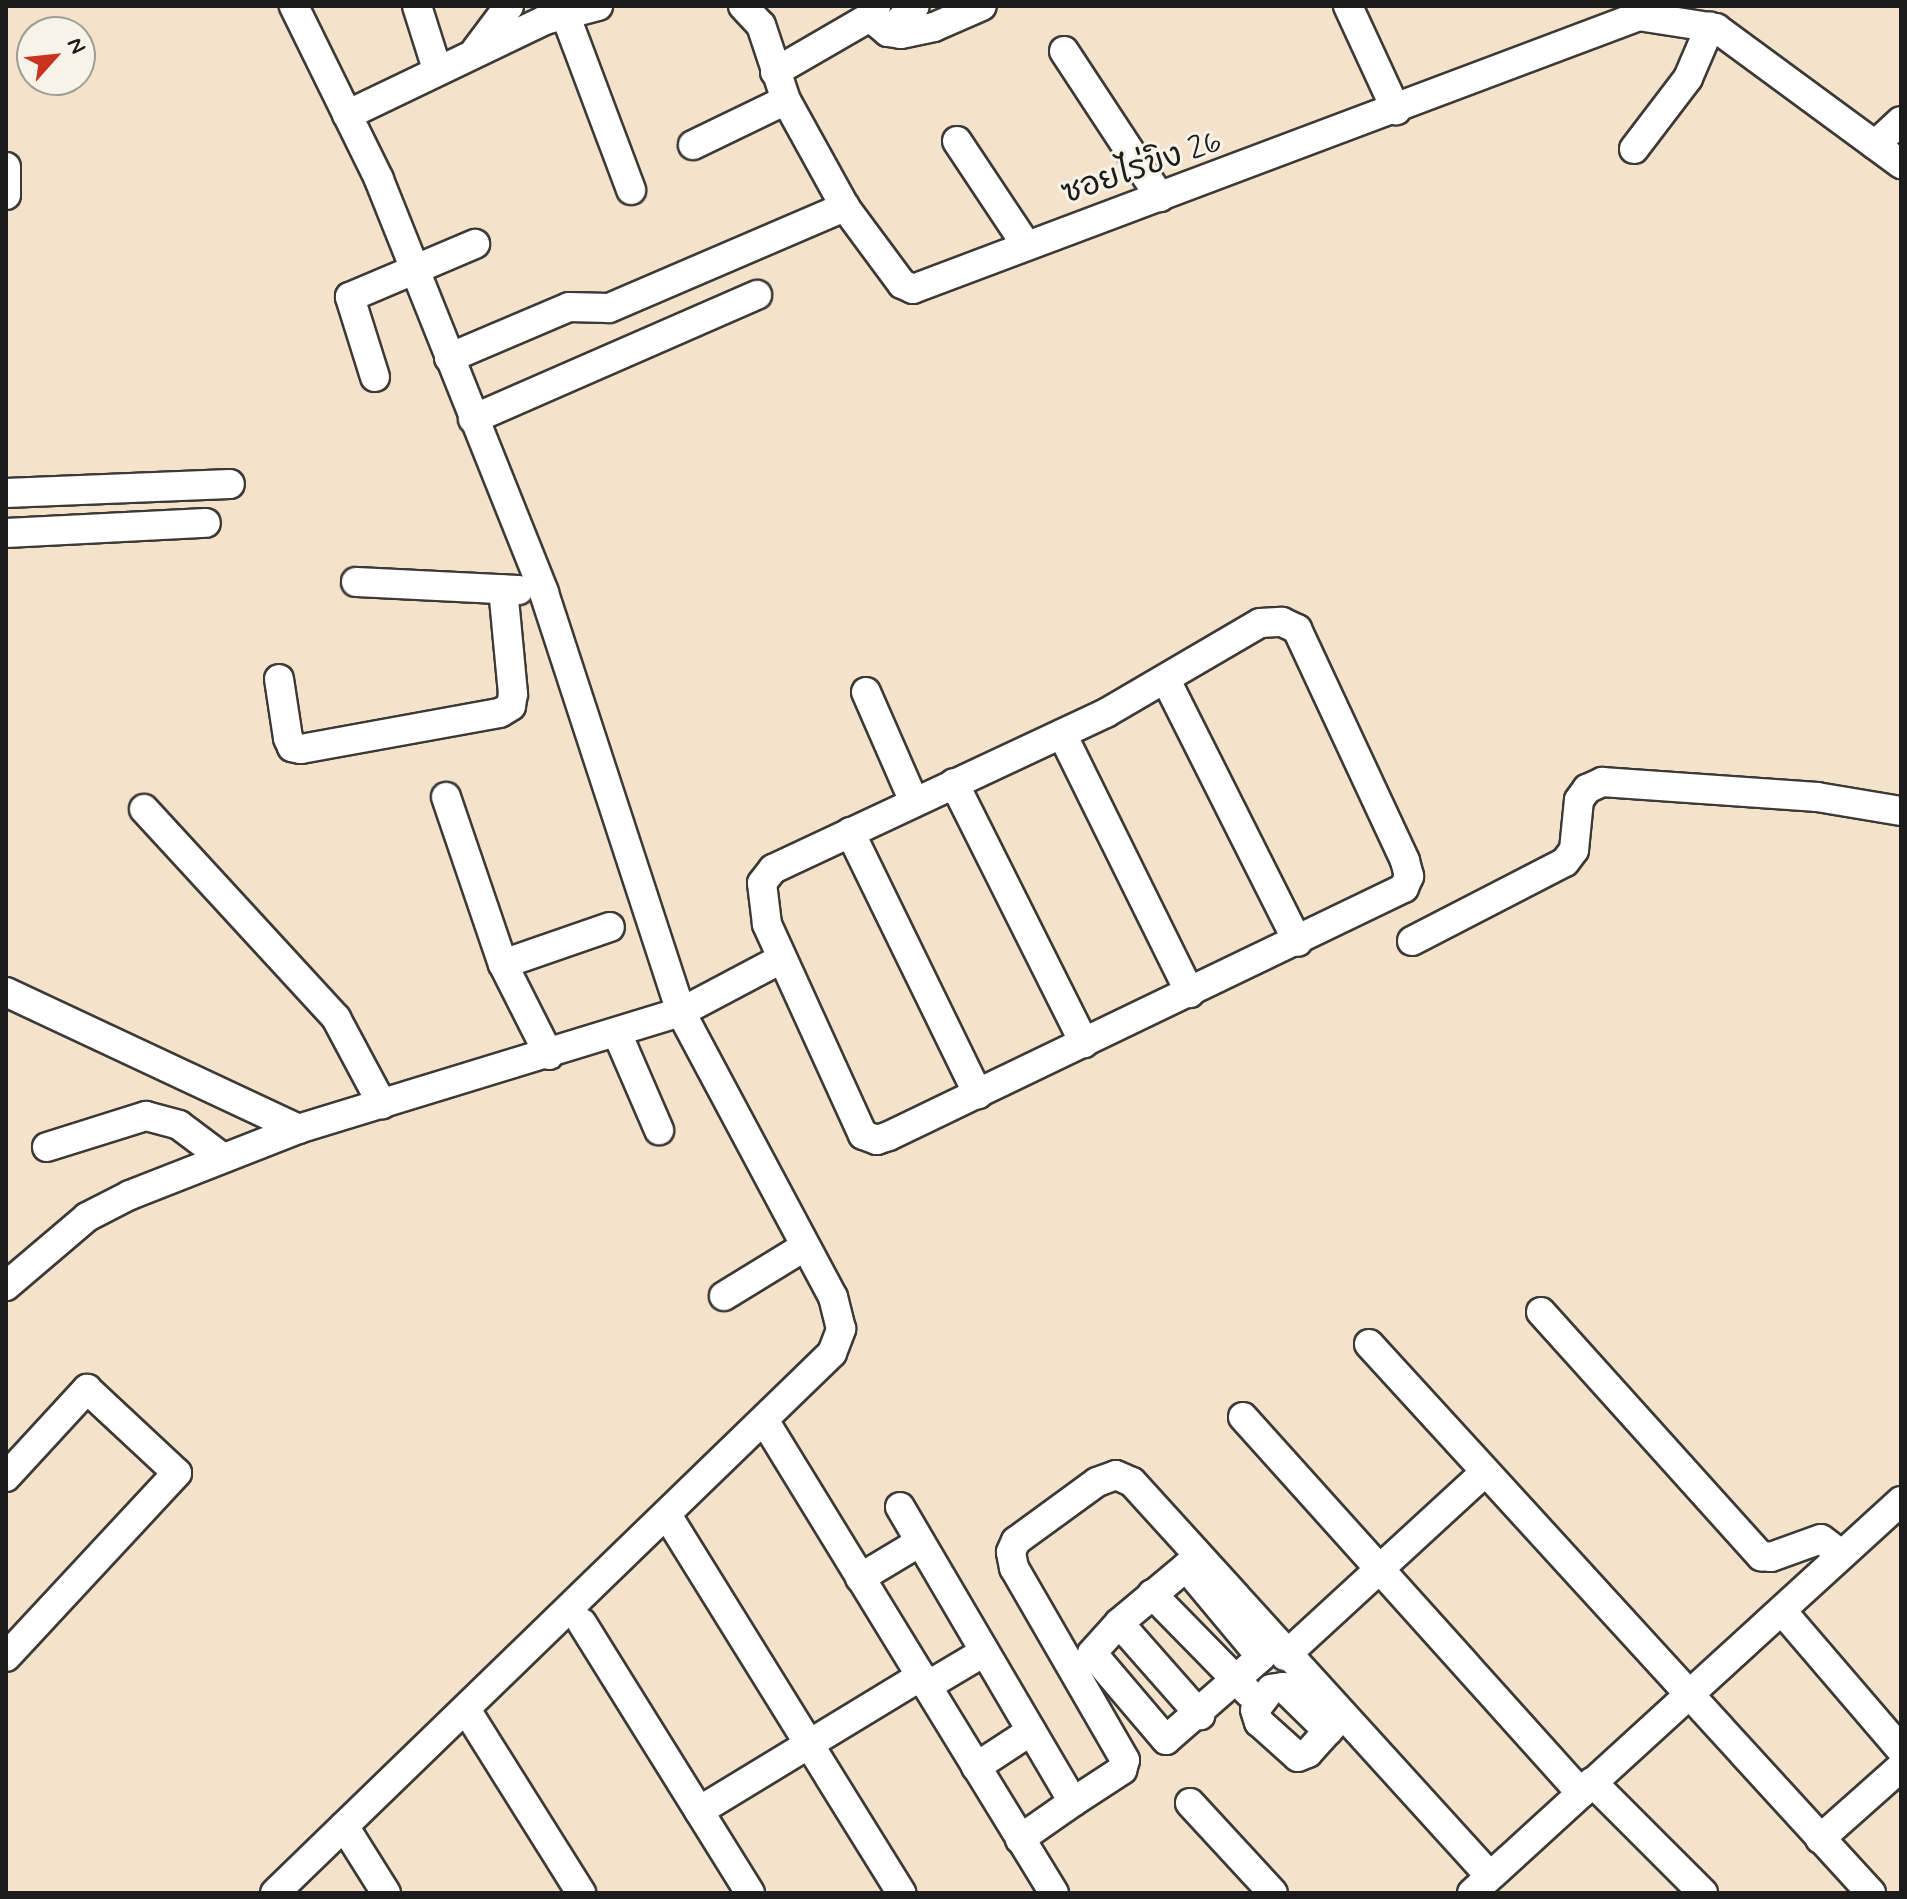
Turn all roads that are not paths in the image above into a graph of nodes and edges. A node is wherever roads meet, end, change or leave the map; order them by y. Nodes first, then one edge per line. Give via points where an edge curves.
1 (294, 6) edge
2 (417, 6) edge
3 (509, 6) edge
4 (598, 6) edge
5 (915, 6) edge
6 (982, 6) edge
7 (1348, 6) edge
8 (759, 12) edge
9 (565, 14) junction
10 (1719, 16) edge
11 (878, 18) edge
12 (476, 50) junction
13 (1064, 51) dead end
14 (437, 69) junction
15 (775, 72) junction
16 (786, 100) junction
17 (1396, 110) junction
18 (347, 115) junction
19 (1901, 121) edge
20 (957, 141) dead end
21 (693, 145) dead end
22 (1875, 145) junction
23 (1634, 149) dead end
24 (1901, 164) edge
25 (6, 167) edge
26 (631, 190) dead end
27 (6, 195) edge
28 (1160, 197) junction
29 (845, 207) junction
30 (475, 244) dead end
31 (1026, 245) junction
32 (414, 270) junction
33 (757, 295) dead end
34 (449, 358) junction
35 (375, 377) dead end
36 (473, 419) junction
37 (230, 484) dead end
38 (6, 493) edge
39 (206, 523) dead end
40 (6, 533) edge
41 (356, 582) dead end
42 (503, 589) junction
43 (544, 592) junction
44 (279, 679) dead end
45 (1166, 680) junction
46 (866, 692) dead end
47 (1062, 734) junction
48 (954, 783) junction
49 (446, 797) dead end
50 (914, 802) junction
51 (144, 809) dead end
52 (1901, 811) edge
53 (850, 832) junction
54 (610, 927) dead end
55 (1412, 941) dead end
56 (1298, 942) junction
57 (781, 959) junction
58 (503, 964) junction
59 (6, 992) edge
60 (1190, 993) junction
61 (681, 1012) junction
62 (617, 1033) junction
63 (1084, 1043) junction
64 (549, 1055) junction
65 (978, 1094) junction
66 (382, 1104) junction
67 (298, 1129) junction
68 (659, 1130) dead end
69 (47, 1147) dead end
70 (223, 1158) junction
71 (804, 1247) junction
72 (6, 1286) edge
73 (724, 1296) dead end
74 (1541, 1312) dead end
75 (1369, 1344) dead end
76 (1243, 1417) dead end
77 (764, 1420) junction
78 (1484, 1473) junction
79 (6, 1477) edge
80 (1901, 1501) edge
81 (900, 1507) dead end
82 (667, 1515) junction
83 (920, 1542) junction
84 (1842, 1555) junction
85 (1381, 1570) junction
86 (860, 1578) junction
87 (1152, 1594) junction
88 (1782, 1611) junction
89 (582, 1623) dead end
90 (1119, 1623) junction
91 (984, 1652) junction
92 (1285, 1656) junction
93 (6, 1657) edge
94 (924, 1681) junction
95 (1235, 1682) junction
96 (1687, 1697) junction
97 (1261, 1702) junction
98 (467, 1711) junction
99 (1200, 1715) junction
100 (1334, 1724) junction
101 (1031, 1731) junction
102 (807, 1742) junction
103 (1901, 1750) edge
104 (976, 1767) junction
105 (1901, 1767) edge
106 (1587, 1788) junction
107 (1073, 1802) junction
108 (1190, 1803) dead end
109 (699, 1811) junction
110 (344, 1826) junction
111 (1020, 1839) junction
112 (1820, 1839) junction
113 (1481, 1885) edge
114 (275, 1893) edge
115 (386, 1893) edge
116 (581, 1893) edge
117 (750, 1893) edge
118 (901, 1893) edge
119 (1054, 1893) edge
120 (1273, 1893) edge
121 (1703, 1893) edge
122 (1871, 1893) edge

1 - 18 street
2 - 14 street
3 - 12 street
4 - 9 street
5 - 11 street
6 - 11 street via 919,31
7 - 17 street
8 - 15 street, ซอยไร่ขิง 26
9 - 12 street
9 - 26 street
10 - 17 street, ซอยไร่ขิง 26 via 1639,16 1605,25
10 - 22 street, ซอยไร่ขิง 26
10 - 23 street via 1688,78
11 - 15 street
12 - 14 street
13 - 28 street
14 - 18 street
15 - 16 street, ซอยไร่ขิง 26
16 - 21 street
16 - 29 street, ซอยไร่ขิง 26
17 - 28 street, ซอยไร่ขิง 26
18 - 32 street
19 - 22 street
20 - 31 street
22 - 24 street, ซอยไร่ขิง 26
25 - 27 street
28 - 31 street, ซอยไร่ขิง 26
29 - 31 street, ซอยไร่ขิง 26 via 902,284 913,289
29 - 34 street via 609,308 569,307
30 - 32 street
32 - 34 street
32 - 35 street via 350,297
33 - 36 street
34 - 36 street
36 - 43 street
37 - 38 street
39 - 40 street
41 - 42 street
42 - 43 street
42 - 44 street via 513,694 511,706 500,713 301,749 292,747 288,738
43 - 61 street
45 - 47 street
45 - 56 street
45 - 56 street via 1260,623 1282,622 1297,629 1409,876 1404,888 1386,899
46 - 50 street
47 - 48 street
47 - 60 street
48 - 50 street
48 - 63 street
49 - 58 street
50 - 53 street
51 - 66 street via 336,1018
52 - 55 street via 1817,797 1602,782 1579,800 1574,850 1565,862
53 - 57 street via 773,869 762,883 767,924
53 - 65 street
54 - 58 street
56 - 60 street
57 - 61 street
57 - 65 street via 863,1135 877,1140
58 - 64 street
59 - 67 street
60 - 63 street
61 - 62 street
61 - 71 street
62 - 64 street
62 - 68 street
63 - 65 street
64 - 66 street
66 - 67 street
67 - 70 street
69 - 70 street via 146,1116 179,1125
70 - 72 street via 87,1217
71 - 73 street
71 - 77 street via 833,1297 841,1329 832,1353
74 - 84 street via 1761,1556 1821,1539
75 - 78 street
76 - 85 street
77 - 82 street
77 - 86 street
78 - 85 street
78 - 96 street
79 - 93 street via 87,1389 177,1473
80 - 84 street
81 - 83 street
82 - 98 street
82 - 102 street
83 - 86 street
83 - 91 street
84 - 88 street
85 - 92 street
85 - 106 street
86 - 94 street
87 - 90 street
87 - 95 street
87 - 95 street via 1179,1570 1191,1571 1259,1649 1261,1657
88 - 96 street
88 - 103 street
89 - 109 street
90 - 99 street
90 - 99 street via 1092,1653 1161,1738 1173,1737
91 - 94 street
91 - 101 street
92 - 100 street
92 - 107 street via 1132,1482 1116,1475 1097,1482 1016,1541 1011,1552 1014,1568 1125,1760 1122,1770
94 - 102 street
94 - 104 street
95 - 97 street
95 - 99 street
96 - 106 street
96 - 112 street
97 - 100 street via 1271,1689 1283,1687
97 - 100 street via 1255,1710 1259,1722 1298,1757
98 - 110 street
98 - 116 street
100 - 113 street
101 - 104 street
101 - 107 street
102 - 109 street
102 - 118 street
104 - 111 street
105 - 112 street
106 - 113 street
106 - 121 street
107 - 111 street
108 - 120 street
109 - 117 street
110 - 114 street
110 - 115 street
111 - 119 street
112 - 122 street

